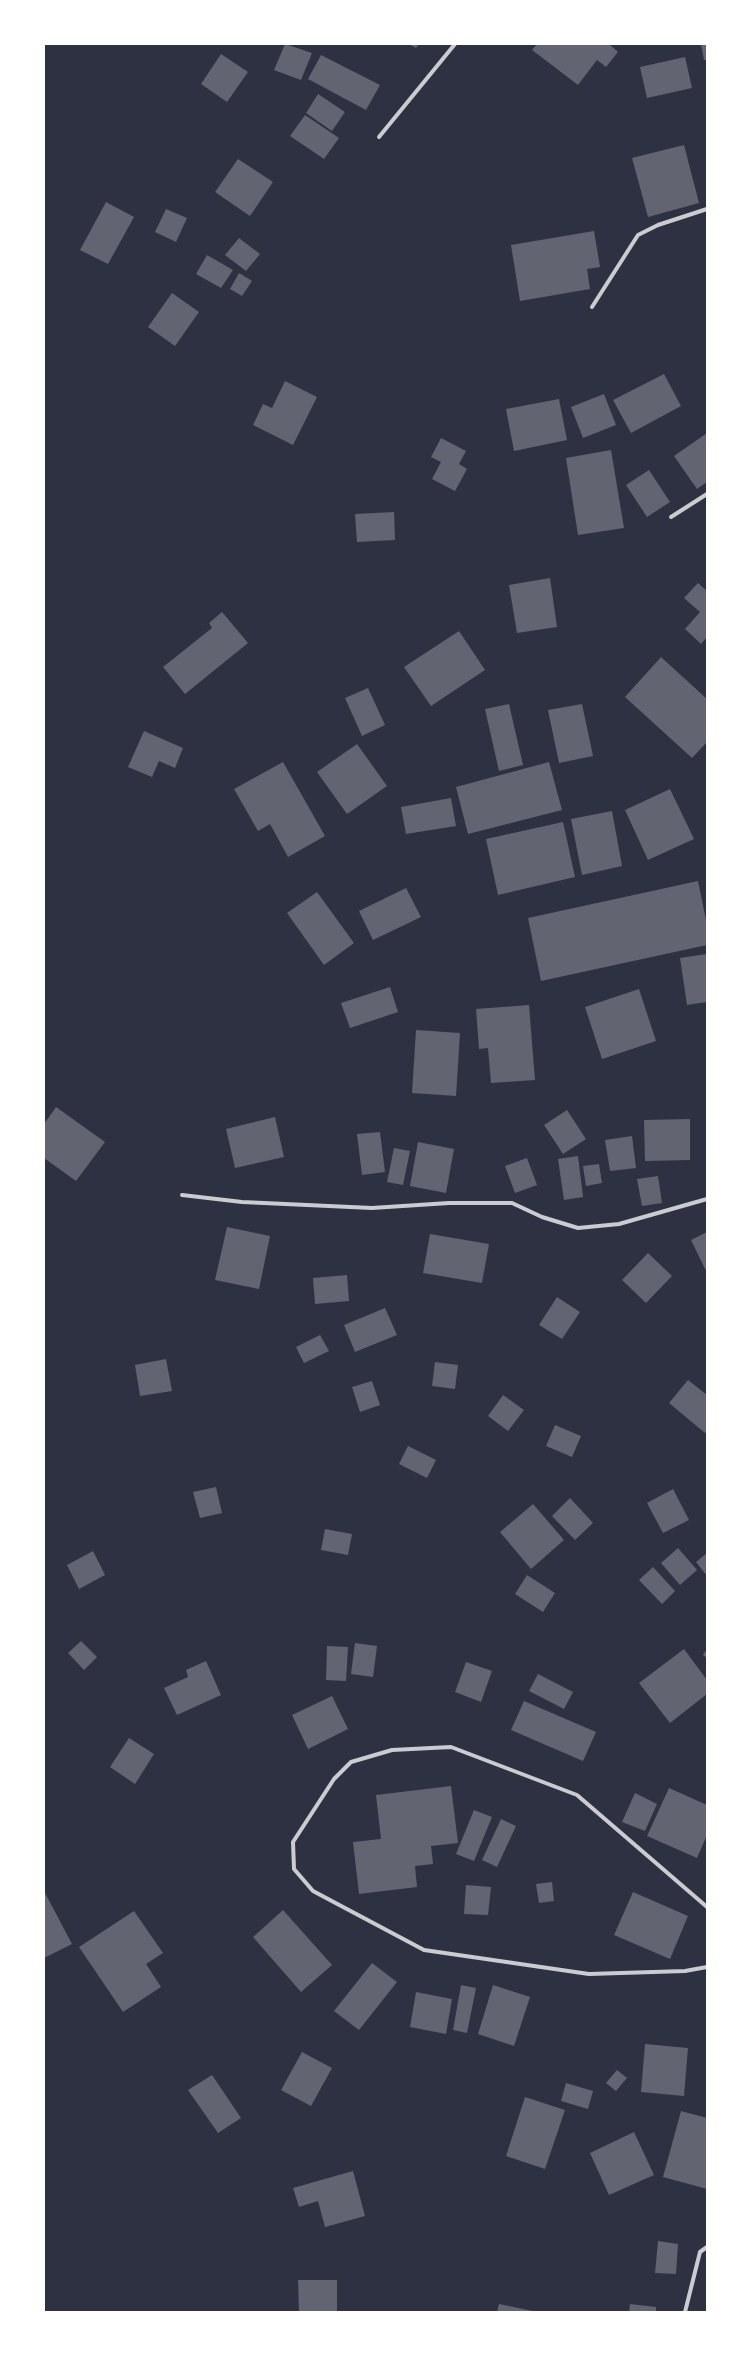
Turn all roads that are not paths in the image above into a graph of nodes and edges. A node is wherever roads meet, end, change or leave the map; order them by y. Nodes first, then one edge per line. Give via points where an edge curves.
1 (455, 44) edge
2 (379, 137) dead end
3 (707, 209) edge
4 (592, 307) dead end
5 (707, 494) edge
6 (671, 517) dead end
7 (182, 1195) dead end
8 (707, 1199) edge
9 (707, 1907) edge
10 (707, 1967) edge
11 (707, 2247) edge
12 (685, 2312) edge

1 - 2 street
3 - 4 street via 658,225 638,235
5 - 6 street
7 - 8 street via 242,1202 372,1208 449,1203 512,1203 542,1218 578,1228 619,1224
9 - 10 street via 577,1795 451,1747 392,1750 351,1762 334,1779 293,1842 294,1869 313,1890 424,1950 589,1974 685,1972
11 - 12 street via 700,2252

